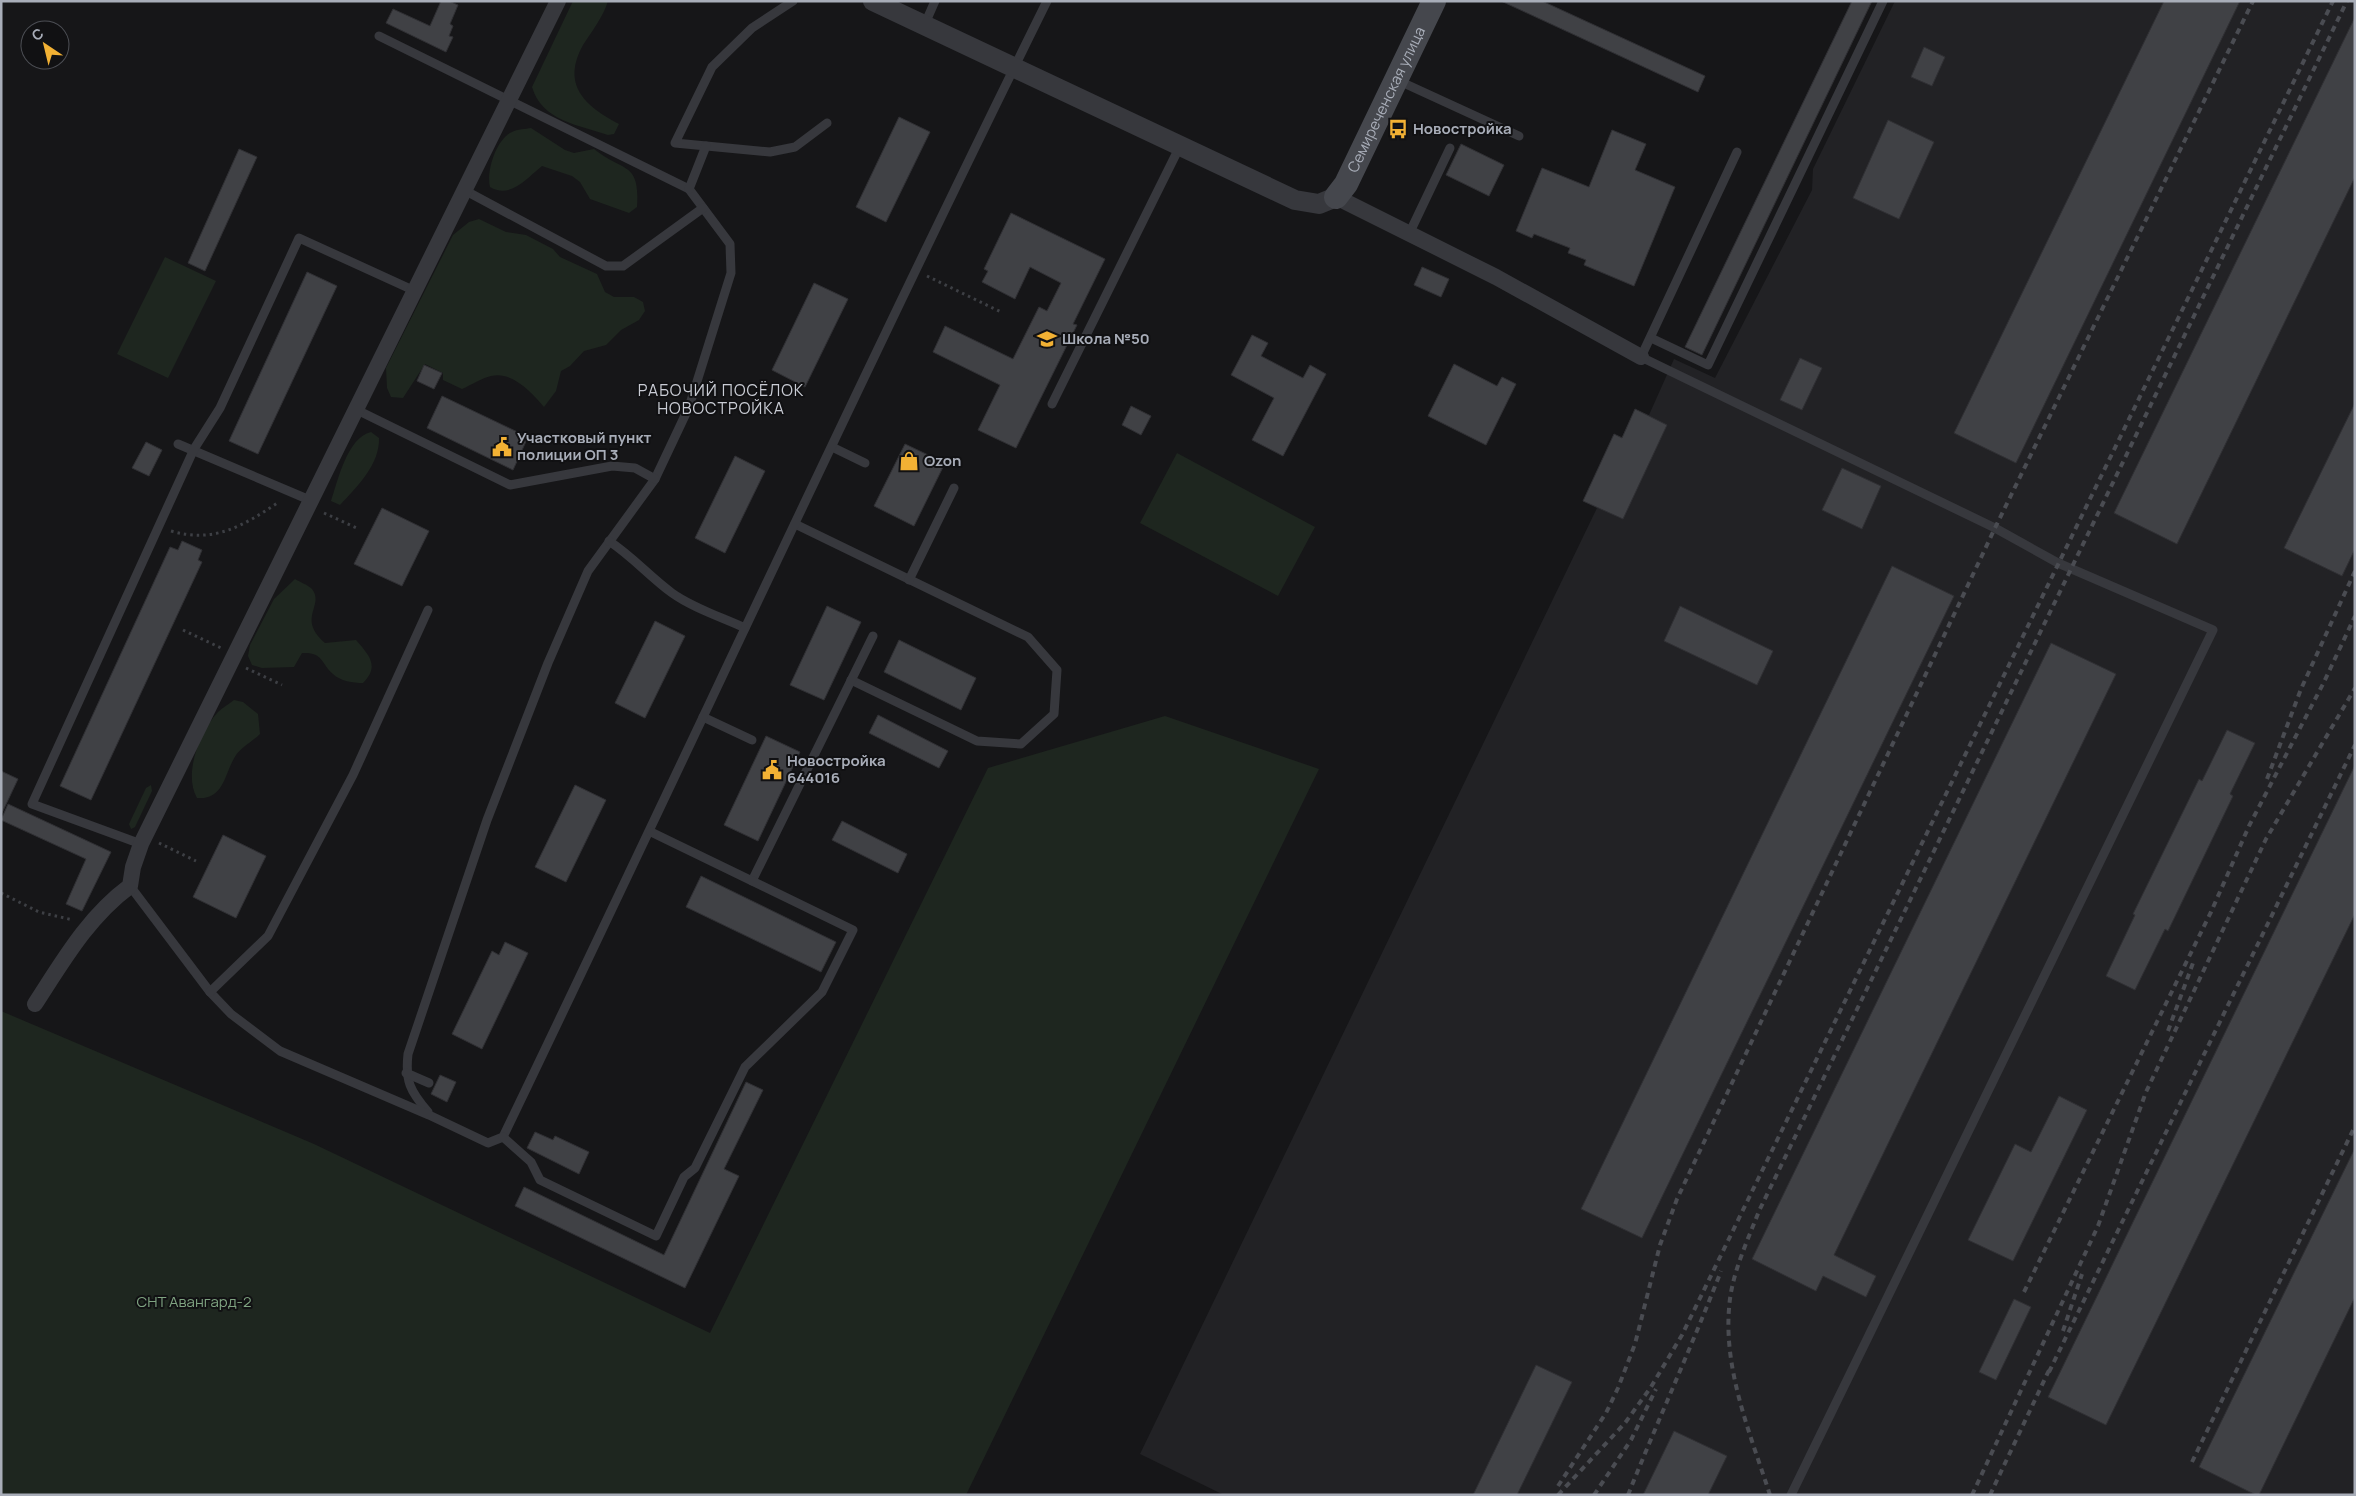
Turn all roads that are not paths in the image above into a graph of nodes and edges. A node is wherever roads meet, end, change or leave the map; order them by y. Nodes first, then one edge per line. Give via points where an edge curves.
1 (558, 1) edge
2 (793, 1) edge
3 (873, 1) edge
4 (936, 1) edge
5 (1047, 1) edge
6 (1434, 1) edge
7 (1883, 1) edge
8 (924, 26) junction
9 (379, 36) dead end
10 (1014, 69) junction
11 (1396, 80) junction
12 (510, 100) junction
13 (827, 123) dead end
14 (1519, 136) dead end
15 (706, 146) junction
16 (1180, 146) junction
17 (1450, 148) dead end
18 (1737, 152) dead end
19 (689, 189) junction
20 (466, 191) junction
21 (1336, 197) junction
22 (704, 208) junction
23 (1409, 234) junction
24 (415, 291) junction
25 (1651, 338) junction
26 (1641, 357) junction
27 (1052, 404) dead end
28 (357, 410) junction
29 (178, 444) dead end
30 (832, 447) junction
31 (194, 449) junction
32 (865, 462) dead end
33 (655, 479) junction
34 (954, 488) dead end
35 (311, 504) junction
36 (795, 524) junction
37 (609, 541) junction
38 (909, 580) junction
39 (428, 610) dead end
40 (745, 628) junction
41 (873, 636) dead end
42 (851, 680) junction
43 (704, 717) junction
44 (752, 740) dead end
45 (650, 832) junction
46 (143, 840) junction
47 (752, 881) junction
48 (130, 886) junction
49 (210, 992) junction
50 (35, 1004) dead end
51 (406, 1072) junction
52 (429, 1083) dead end
53 (429, 1115) junction
54 (503, 1138) junction
55 (1791, 1495) edge

1 - 12 street
2 - 15 lane via 752,28 712,68 675,143
3 - 8 street
4 - 8 lane
5 - 10 lane
6 - 11 main road, Семиреченская улица
7 - 25 lane via 1708,365
8 - 10 street
9 - 12 lane
10 - 16 street
10 - 30 lane
11 - 14 lane
11 - 21 main road, Семиреченская улица via 1346,184
12 - 19 lane
12 - 20 street
13 - 15 lane via 795,147 787,149 770,152
15 - 19 lane
16 - 21 street via 1294,200 1319,204
16 - 27 lane
17 - 23 lane
18 - 25 lane
19 - 22 lane
20 - 22 lane via 606,266 623,266
20 - 24 street
21 - 23 street
22 - 33 lane via 730,244 731,273 689,407
23 - 26 street via 1496,277
24 - 28 street
24 - 31 lane via 299,238 220,408
25 - 26 lane
26 - 55 lane via 1995,528 2058,563 2213,630
28 - 33 lane via 510,485 612,466 635,468
28 - 35 street
29 - 31 lane
30 - 32 lane
30 - 36 lane
31 - 35 lane
31 - 46 lane via 32,804
33 - 37 lane
34 - 38 lane
35 - 46 street
36 - 38 lane
36 - 40 lane
37 - 40 lane via 674,594
37 - 51 lane via 588,571 487,820 408,1054
38 - 42 lane via 1028,637 1057,670 1054,714 1021,744 977,741
39 - 49 lane via 353,775 268,936
40 - 43 lane
41 - 42 lane
42 - 47 lane
43 - 44 lane
43 - 45 lane
45 - 47 lane
45 - 54 lane
46 - 48 street
47 - 54 lane via 853,930 822,992 745,1067 695,1168 684,1177 656,1236 540,1180 531,1162
48 - 49 lane
48 - 50 street via 109,902 88,925
49 - 53 lane via 231,1014 280,1052
51 - 52 lane
51 - 53 lane via 412,1094
53 - 54 lane via 488,1142

